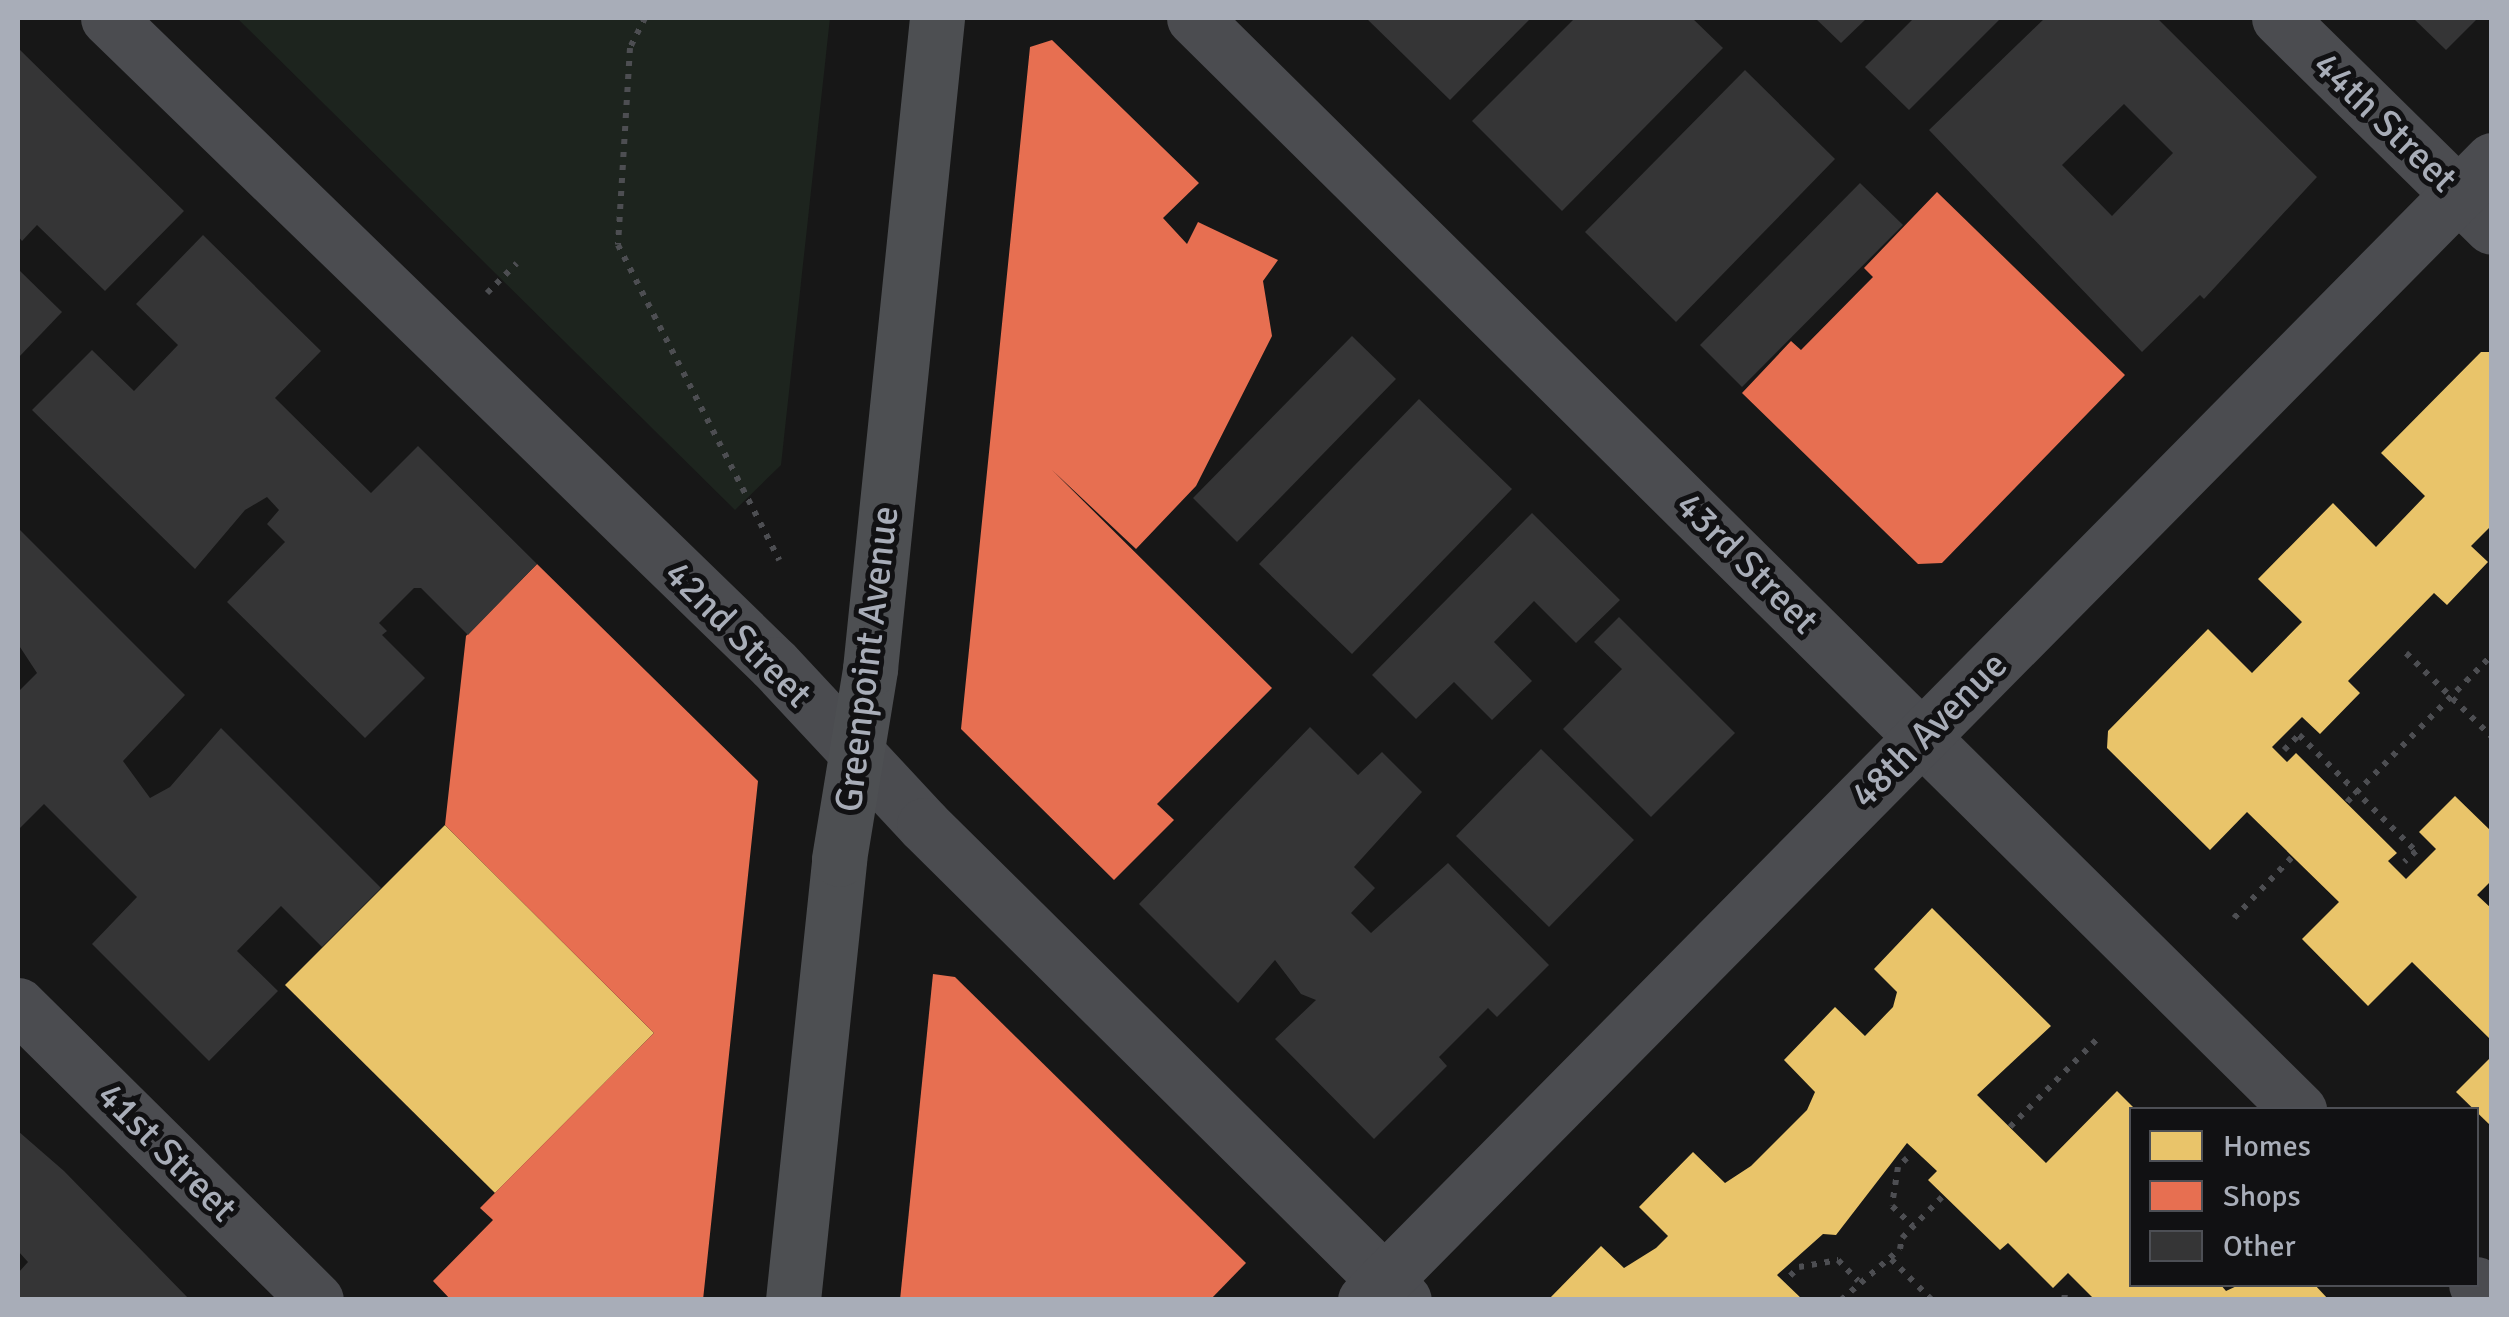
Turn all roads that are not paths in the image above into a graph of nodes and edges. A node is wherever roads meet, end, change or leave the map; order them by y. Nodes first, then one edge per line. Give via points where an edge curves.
1 (108, 18) edge
2 (937, 18) edge
3 (1194, 18) edge
4 (2279, 18) edge
5 (2481, 194) edge
6 (1922, 737) junction
7 (858, 756) junction
8 (18, 1005) edge
9 (2296, 1107) edge
10 (1385, 1293) edge
11 (316, 1300) edge
12 (793, 1300) edge

1 - 7 street, 42nd Street via 774,664
2 - 7 main road, Greenpoint Avenue
3 - 6 street, 43rd Street
4 - 5 street, 44th Street
5 - 6 street, 48th Avenue
6 - 9 street, 43rd Street
6 - 10 street, 48th Avenue
7 - 10 street, 42nd Street
7 - 12 main road, Greenpoint Avenue via 839,858
8 - 11 street, 41st Street

